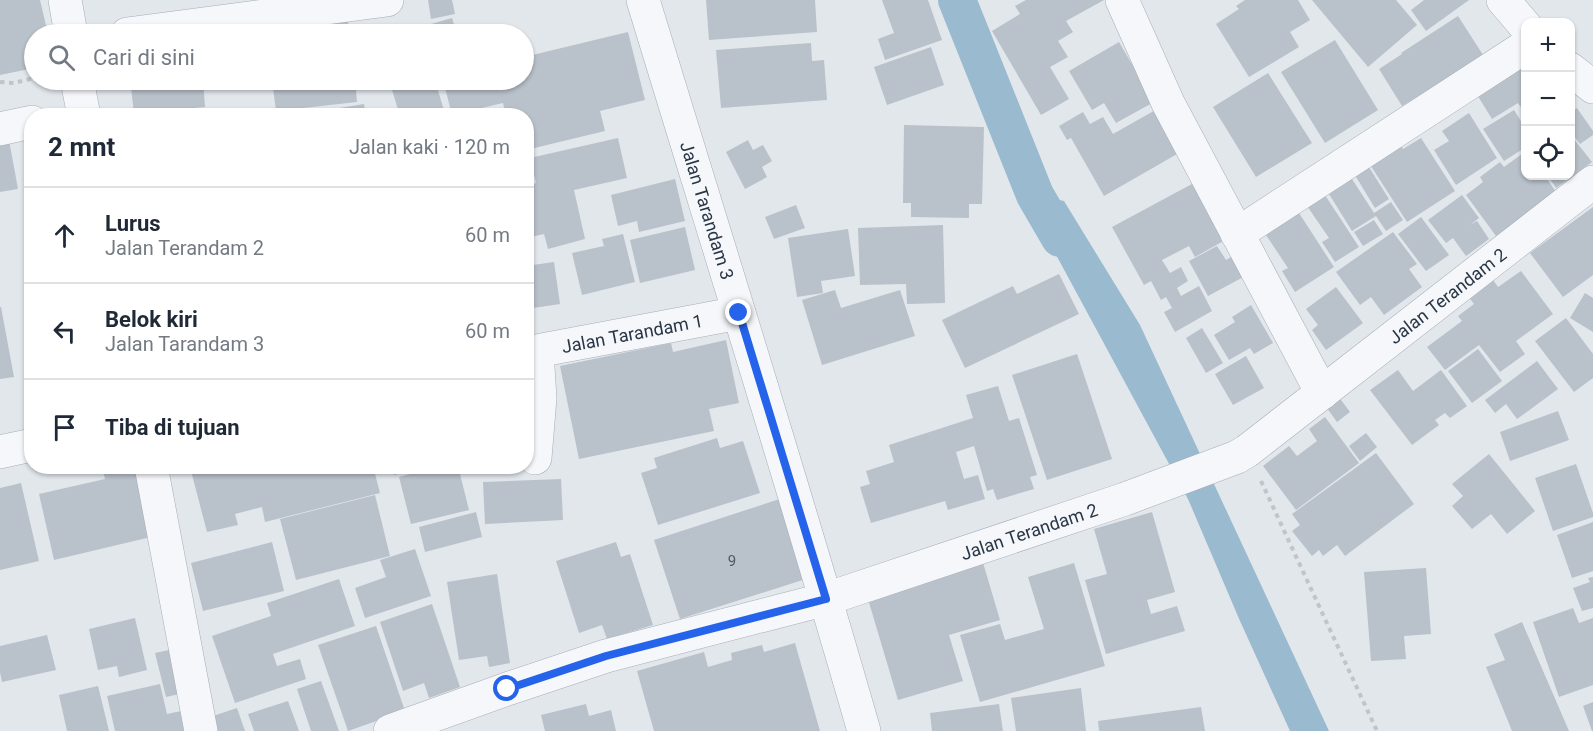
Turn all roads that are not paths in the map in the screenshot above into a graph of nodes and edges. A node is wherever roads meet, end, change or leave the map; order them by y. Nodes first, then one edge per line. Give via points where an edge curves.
1 (65, 0) edge
2 (387, 0) edge
3 (643, 0) edge
4 (1122, 0) edge
5 (1503, 0) edge
6 (1521, 21) edge
7 (69, 24) edge
8 (203, 24) edge
9 (1521, 49) edge
10 (1574, 72) edge
11 (1593, 87) edge
12 (24, 124) edge
13 (0, 129) edge
14 (1593, 182) edge
15 (1237, 234) junction
16 (739, 313) junction
17 (534, 352) edge
18 (534, 364) edge
19 (1322, 393) junction
20 (24, 447) edge
21 (0, 452) edge
22 (535, 458) dead end
23 (153, 474) edge
24 (826, 599) junction
25 (201, 731) edge
26 (390, 731) edge
27 (864, 731) edge

1 - 7 street
2 - 8 street
3 - 16 street, Jalan Tarandam 3
4 - 15 street via 1168,103
5 - 6 street
9 - 15 street
10 - 11 street
12 - 13 street
14 - 19 street, Jalan Terandam 2
15 - 19 street
16 - 17 street, Jalan Tarandam 1
16 - 24 street, Jalan Tarandam 3
18 - 22 street via 540,398
19 - 24 street, Jalan Terandam 2 via 1242,454 1172,482
20 - 21 street
23 - 25 street
24 - 26 street, Jalan Terandam 2 via 606,656
24 - 27 street, Jalan Tarandam 3

